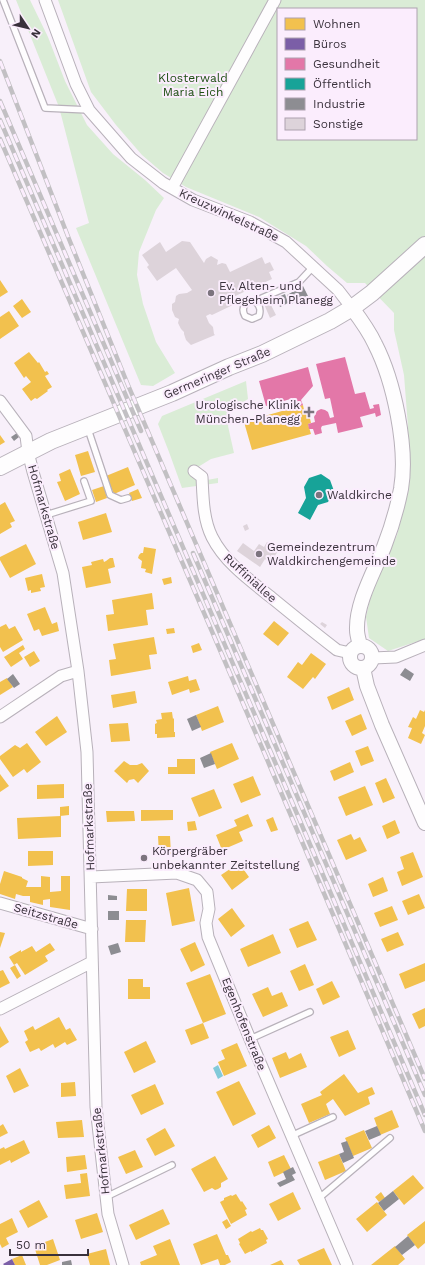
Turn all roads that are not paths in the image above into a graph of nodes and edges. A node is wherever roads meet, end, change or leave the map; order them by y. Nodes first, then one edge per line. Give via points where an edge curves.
1 (3, 0) edge
2 (45, 0) edge
3 (274, 0) edge
4 (89, 110) junction
5 (172, 188) junction
6 (421, 249) edge
7 (313, 266) junction
8 (257, 303) dead end
9 (352, 308) junction
10 (0, 401) edge
11 (87, 427) junction
12 (28, 452) junction
13 (0, 467) edge
14 (194, 471) dead end
15 (84, 481) dead end
16 (128, 498) dead end
17 (46, 515) junction
18 (425, 645) edge
19 (355, 649) junction
20 (373, 658) junction
21 (363, 668) junction
22 (78, 671) junction
23 (0, 717) edge
24 (425, 823) edge
25 (91, 877) junction
26 (0, 903) edge
27 (92, 929) junction
28 (92, 962) junction
29 (0, 1009) edge
30 (310, 1012) dead end
31 (250, 1039) junction
32 (333, 1117) dead end
33 (291, 1136) junction
34 (390, 1138) dead end
35 (172, 1165) dead end
36 (106, 1197) junction
37 (318, 1199) junction
38 (123, 1265) edge
39 (347, 1265) edge

1 - 4 lane via 45,108
2 - 4 street, Kreuzwinkelstraße via 76,84
3 - 5 street
4 - 5 street, Kreuzwinkelstraße via 131,158
5 - 7 street, Kreuzwinkelstraße via 193,200 250,222 274,235
6 - 9 main road, Germeringer Straße
7 - 8 lane via 299,282 262,298
7 - 9 street, Kreuzwinkelstraße
9 - 11 main road, Germeringer Straße via 262,354
9 - 19 street, Kreuzwinkelstraße via 373,339 387,372 401,436 402,464 401,488 395,515 363,595
10 - 12 street, Hofmarkstraße via 26,436
11 - 12 main road, Germeringer Straße
11 - 16 lane via 110,495 120,500
12 - 13 main road, Germeringer Straße
12 - 17 street, Hofmarkstraße
14 - 19 street, Ruffiniallee via 202,477 204,512 212,537 231,564 337,650
15 - 17 lane via 91,501
17 - 22 street, Hofmarkstraße via 63,574
18 - 20 street via 396,657
19 - 20 street, Ruffiniallee via 367,646
19 - 21 street via 350,658 351,662 354,666
20 - 21 street via 370,665
21 - 24 street via 382,725
22 - 23 street via 61,676
22 - 25 street, Hofmarkstraße via 87,752
25 - 27 street, Hofmarkstraße
25 - 31 street, Egenhofenstraße via 177,873 197,880 207,892 208,937
26 - 27 street, Seitzstraße
27 - 28 street, Hofmarkstraße
28 - 29 street
28 - 36 street, Hofmarkstraße via 96,1106
30 - 31 lane
31 - 33 street, Egenhofenstraße
32 - 33 lane
33 - 37 street, Egenhofenstraße
34 - 37 lane
35 - 36 lane
36 - 38 street, Hofmarkstraße via 108,1214
37 - 39 street, Egenhofenstraße

